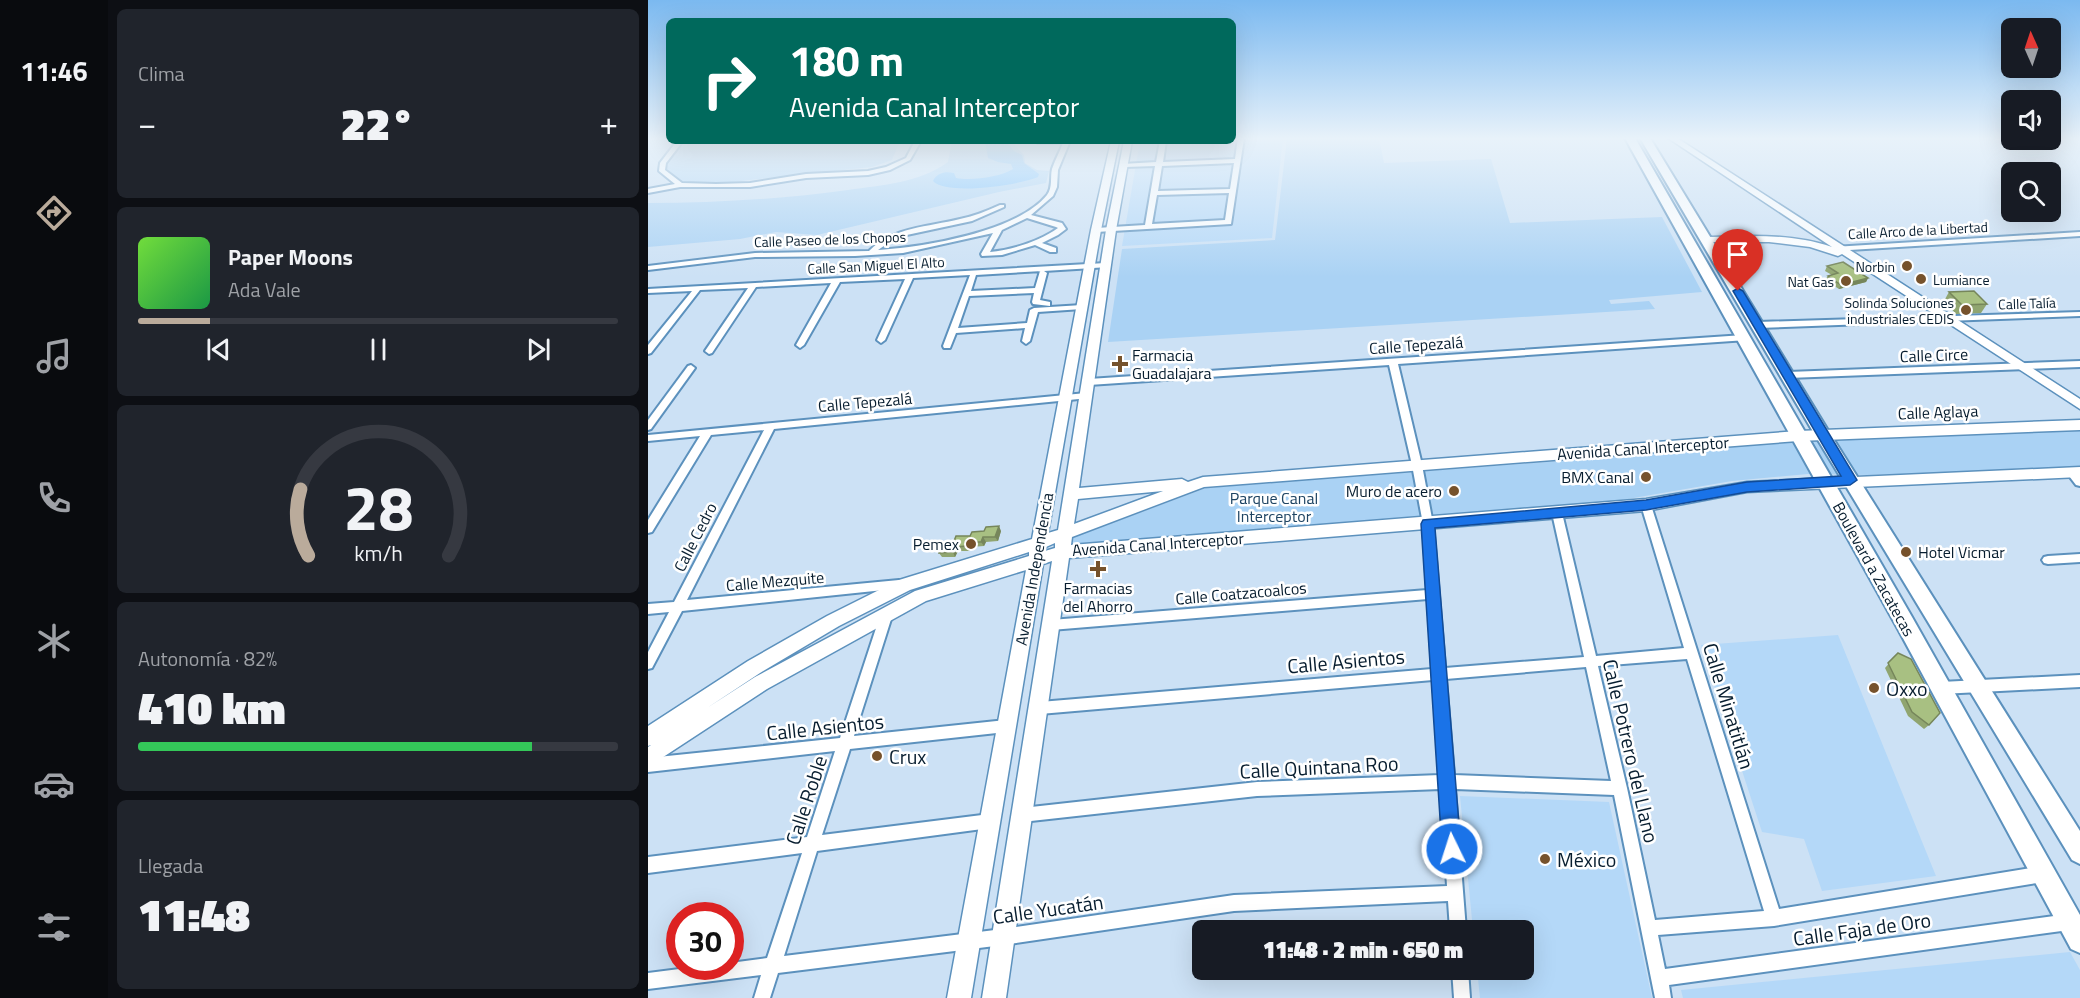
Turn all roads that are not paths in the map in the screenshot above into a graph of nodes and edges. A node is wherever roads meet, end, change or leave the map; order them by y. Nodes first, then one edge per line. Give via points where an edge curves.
1 (680, 185) joint
2 (753, 185) edge
3 (1054, 185) edge
4 (1106, 185) edge
5 (1120, 185) edge
6 (1155, 185) edge
7 (1234, 185) edge
8 (1657, 185) edge
9 (1673, 185) edge
10 (1743, 185) edge
11 (648, 191) edge
12 (1233, 191) junction
13 (1154, 193) junction
14 (1767, 200) junction
15 (1002, 206) dead end
16 (1026, 216) junction
17 (1148, 227) junction
18 (999, 229) junction
19 (1096, 230) junction
20 (1112, 230) junction
21 (1683, 230) junction
22 (2080, 234) edge
23 (1707, 240) junction
24 (1743, 240) junction
25 (1034, 242) junction
26 (1833, 245) junction
27 (1053, 250) dead end
28 (871, 254) junction
29 (1106, 265) junction
30 (1089, 266) junction
31 (648, 268) edge
32 (1043, 273) dead end
33 (910, 276) junction
34 (973, 276) dead end
35 (837, 280) junction
36 (754, 285) junction
37 (698, 288) junction
38 (1039, 290) junction
39 (648, 291) edge
40 (966, 294) junction
41 (1083, 304) junction
42 (2080, 314) edge
43 (1944, 320) junction
44 (1030, 325) junction
45 (1758, 325) junction
46 (953, 331) junction
47 (1744, 338) junction
48 (881, 340) dead end
49 (1026, 341) dead end
50 (800, 345) dead end
51 (946, 346) dead end
52 (648, 351) edge
53 (709, 351) dead end
54 (1393, 362) junction
55 (2080, 364) edge
56 (2015, 367) junction
57 (691, 368) dead end
58 (1788, 375) junction
59 (1087, 389) junction
60 (1066, 398) junction
61 (2080, 405) edge
62 (2080, 415) edge
63 (2080, 425) edge
64 (771, 426) junction
65 (648, 427) edge
66 (708, 432) junction
67 (1823, 435) junction
68 (1798, 436) junction
69 (648, 438) edge
70 (1418, 465) junction
71 (2077, 475) edge
72 (1850, 480) junction
73 (1825, 482) junction
74 (1203, 483) junction
75 (1070, 494) junction
76 (1646, 505) junction
77 (1557, 513) junction
78 (1428, 524) junction
79 (648, 529) edge
80 (1063, 543) junction
81 (1038, 551) junction
82 (2080, 558) edge
83 (2049, 560) dead end
84 (904, 585) junction
85 (1433, 594) junction
86 (678, 606) junction
87 (648, 609) edge
88 (886, 613) junction
89 (1051, 625) junction
90 (1692, 653) junction
91 (1591, 661) junction
92 (648, 664) edge
93 (1439, 673) junction
94 (2080, 681) edge
95 (1977, 686) junction
96 (1941, 688) junction
97 (1040, 708) junction
98 (1006, 726) junction
99 (648, 737) edge
100 (845, 745) junction
101 (648, 758) edge
102 (648, 765) edge
103 (1447, 782) junction
104 (1620, 788) junction
105 (1022, 815) junction
106 (990, 821) junction
107 (813, 843) junction
108 (2080, 852) edge
109 (648, 865) edge
110 (2043, 874) junction
111 (1455, 893) junction
112 (1774, 918) junction
113 (1457, 920) edge
114 (1648, 928) junction
115 (2075, 931) edge
116 (1004, 937) junction
117 (969, 940) junction
118 (773, 964) junction
119 (1659, 978) junction
120 (1461, 980) edge
121 (648, 981) edge
122 (762, 998) edge
123 (959, 998) edge
124 (994, 998) edge
125 (1462, 998) edge
126 (1663, 998) edge

1 - 2 street
1 - 11 street
3 - 16 street, Calle Paseo de los Chopos via 1050,196
4 - 19 main road, Avenida Independencia
5 - 20 main road, Avenida Independencia
6 - 13 street
7 - 12 street
8 - 21 main road, Boulevard a Zacatecas
9 - 23 main road, Boulevard a Zacatecas
10 - 14 main road
12 - 13 street
12 - 17 street via 1228,222
13 - 17 street
14 - 24 main road via 1785,217 1789,229 1780,237
14 - 26 main road
15 - 28 street via 959,222 897,236 877,246
16 - 18 street, Calle Paseo de los Chopos
16 - 25 street via 1062,229
17 - 20 street
18 - 25 street via 986,254
18 - 28 street, Calle Paseo de los Chopos via 928,247
19 - 20 street
19 - 30 main road, Avenida Independencia
20 - 29 main road, Avenida Independencia
21 - 23 main road
21 - 47 main road, Boulevard a Zacatecas
22 - 26 street, Calle Arco de la Libertad
23 - 24 main road
23 - 45 main road, Boulevard a Zacatecas
24 - 26 main road
25 - 27 street
26 - 43 main road
28 - 31 street, Calle Paseo de los Chopos via 764,255
29 - 30 street, Calle San Miguel El Alto
29 - 59 main road, Avenida Independencia
30 - 33 street, Calle San Miguel El Alto
30 - 41 main road, Avenida Independencia
32 - 38 street
33 - 35 street, Calle San Miguel El Alto
33 - 48 street
34 - 40 street
35 - 36 street, Calle San Miguel El Alto
35 - 50 street
36 - 37 street, Calle San Miguel El Alto
36 - 53 street
37 - 39 street, Calle San Miguel El Alto
37 - 52 street
38 - 40 street
38 - 41 street via 1037,304
40 - 46 street
41 - 44 street via 1034,310
41 - 60 main road, Avenida Independencia
42 - 43 street, Calle Talía
43 - 45 street, Calle Talía
43 - 56 main road
44 - 46 street
44 - 49 street
45 - 58 main road, Boulevard a Zacatecas
46 - 51 street
47 - 54 street, Calle Tepezalá
47 - 68 main road, Boulevard a Zacatecas
54 - 59 street, Calle Tepezalá
54 - 70 street
55 - 56 street, Calle Circe
56 - 58 street, Calle Circe
56 - 61 main road
56 - 62 main road
57 - 65 street
58 - 67 main road, Boulevard a Zacatecas
59 - 60 street, Calle Tepezalá
59 - 75 main road, Avenida Independencia
60 - 64 street, Calle Tepezalá
60 - 81 main road, Avenida Independencia
63 - 67 main road, Calle Aglaya
64 - 66 street, Calle Tepezalá
64 - 86 street, Calle Cedro
66 - 69 street, Calle Tepezalá
66 - 79 street
67 - 68 main road, Calle Aglaya
67 - 72 main road, Boulevard a Zacatecas
68 - 70 main road, Avenida Canal Interceptor
68 - 73 main road, Boulevard a Zacatecas
70 - 74 main road, Avenida Canal Interceptor
70 - 78 street
71 - 72 main road
72 - 73 main road
72 - 95 main road, Boulevard a Zacatecas
73 - 76 main road, Avenida Canal Interceptor via 1747,487
73 - 96 main road, Boulevard a Zacatecas
74 - 75 main road
74 - 80 main road, Avenida Canal Interceptor
75 - 80 main road, Avenida Independencia
76 - 77 main road, Avenida Canal Interceptor
76 - 90 street, Calle Minatitlán
77 - 78 main road, Avenida Canal Interceptor
77 - 91 street, Calle Potrero del Llano
78 - 80 main road, Avenida Canal Interceptor
78 - 85 street
80 - 81 main road, Avenida Canal Interceptor
80 - 89 main road, Avenida Independencia
81 - 84 main road, Avenida Canal Interceptor
81 - 88 main road, Avenida Canal Interceptor
81 - 98 main road, Avenida Independencia
82 - 83 street
84 - 86 street, Calle Mezquite
84 - 99 main road, Avenida Canal Interceptor via 754,667
85 - 89 street, Calle Coatzacoalcos
85 - 93 street
86 - 87 street, Calle Mezquite
86 - 92 street, Calle Cedro
88 - 100 street, Calle Roble
88 - 101 main road, Avenida Canal Interceptor via 761,683
89 - 97 main road, Avenida Independencia
90 - 91 street, Calle Asientos
90 - 112 street, Calle Minatitlán
91 - 93 street, Calle Asientos
91 - 104 street, Calle Potrero del Llano
93 - 97 street, Calle Asientos
93 - 103 street
94 - 95 street
95 - 96 street
95 - 108 main road, Boulevard a Zacatecas
96 - 110 main road, Boulevard a Zacatecas
97 - 105 main road, Avenida Independencia
98 - 100 street, Calle Asientos
98 - 106 main road, Avenida Independencia
100 - 102 street, Calle Asientos
100 - 107 street, Calle Roble
103 - 104 street, Calle Quintana Roo
103 - 105 street, Calle Quintana Roo via 1257,789
103 - 111 street
104 - 114 street, Calle Potrero del Llano
105 - 116 main road, Avenida Independencia
106 - 107 street
106 - 117 main road, Avenida Independencia
107 - 109 street
107 - 118 street, Calle Roble
110 - 112 street, Calle Faja de Oro
110 - 115 main road, Boulevard a Zacatecas
111 - 113 street
111 - 116 street, Calle Yucatán via 1234,903
112 - 114 street, Calle Faja de Oro
114 - 119 street, Calle Potrero del Llano
115 - 119 street, Calle Faja de Oro
116 - 117 street, Calle Yucatán
116 - 124 main road, Avenida Independencia
117 - 118 street, Calle Yucatán
117 - 123 main road, Avenida Independencia
118 - 121 street, Calle Yucatán
118 - 122 street, Calle Roble
119 - 126 street, Calle Potrero del Llano
120 - 125 street

